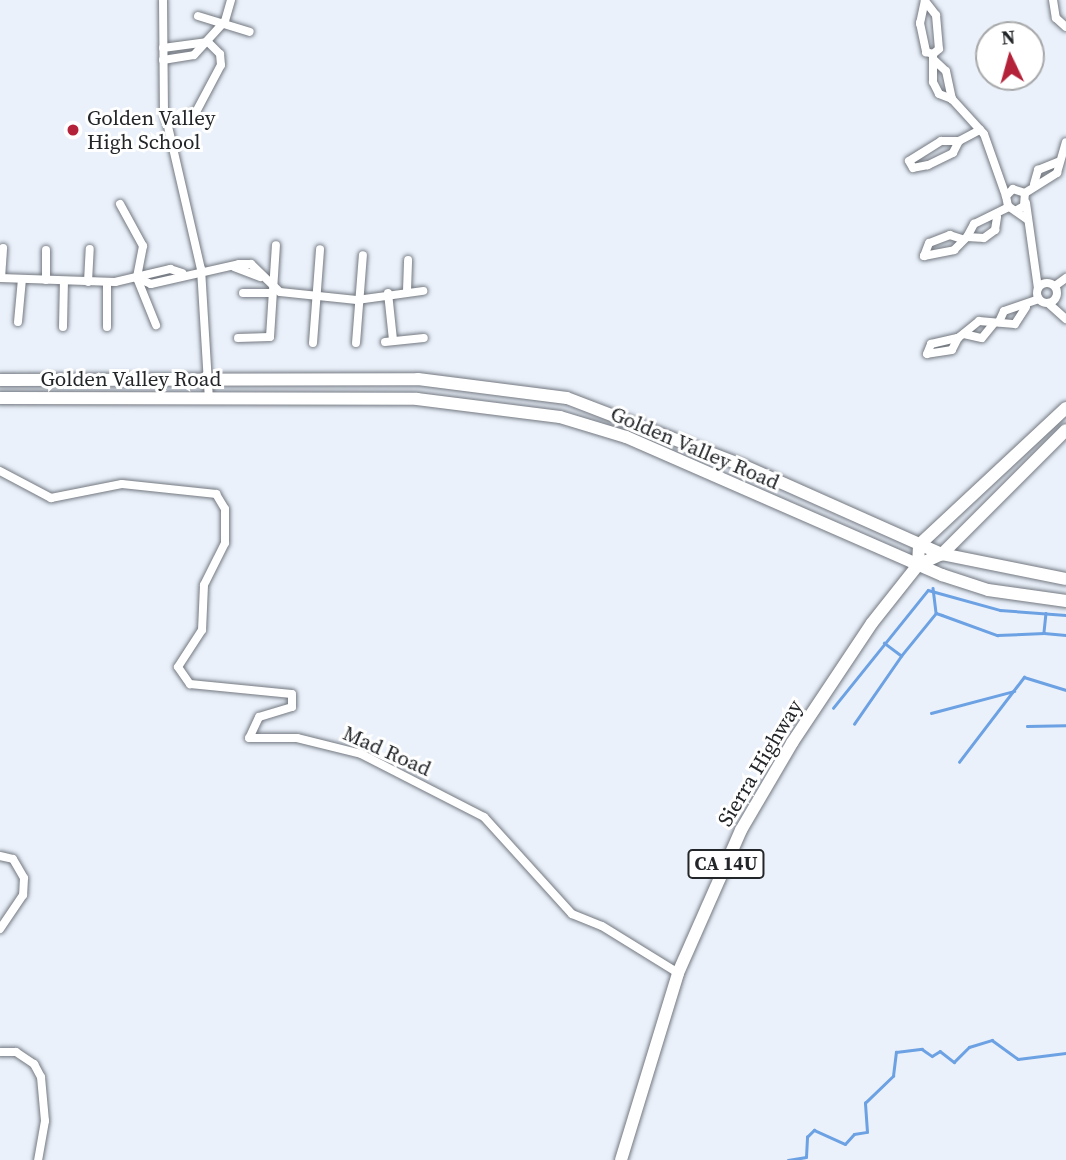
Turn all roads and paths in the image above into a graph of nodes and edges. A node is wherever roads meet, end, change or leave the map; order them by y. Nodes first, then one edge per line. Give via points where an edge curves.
1 (163, 0) edge
2 (231, 0) edge
3 (925, 0) edge
4 (1053, 0) edge
5 (198, 16) dead end
6 (225, 20) junction
7 (1066, 27) edge
8 (250, 32) dead end
9 (208, 42) junction
10 (163, 48) junction
11 (934, 57) junction
12 (163, 60) junction
13 (953, 99) junction
14 (184, 118) dead end
15 (981, 130) junction
16 (959, 141) junction
17 (1066, 142) edge
18 (1062, 159) edge
19 (1003, 182) junction
20 (1034, 184) junction
21 (1013, 189) junction
22 (1025, 193) junction
23 (1006, 196) junction
24 (1026, 203) junction
25 (120, 204) dead end
26 (1013, 209) junction
27 (997, 217) junction
28 (1028, 220) junction
29 (276, 245) dead end
30 (3, 248) dead end
31 (90, 249) dead end
32 (320, 249) dead end
33 (46, 250) dead end
34 (363, 255) dead end
35 (408, 260) dead end
36 (1036, 267) junction
37 (201, 269) junction
38 (1066, 277) edge
39 (0, 278) edge
40 (137, 278) junction
41 (22, 279) junction
42 (46, 280) junction
43 (64, 281) junction
44 (88, 282) junction
45 (107, 282) junction
46 (1052, 284) junction
47 (1038, 288) junction
48 (270, 289) junction
49 (407, 291) junction
50 (423, 291) dead end
51 (243, 293) dead end
52 (388, 293) junction
53 (316, 297) junction
54 (1056, 297) junction
55 (360, 299) junction
56 (1043, 301) junction
57 (1026, 307) junction
58 (1059, 310) junction
59 (1066, 319) edge
60 (18, 322) dead end
61 (996, 323) junction
62 (156, 325) dead end
63 (63, 327) dead end
64 (107, 327) dead end
65 (238, 338) dead end
66 (424, 338) dead end
67 (313, 343) dead end
68 (356, 343) dead end
69 (211, 379) junction
70 (0, 380) edge
71 (0, 398) edge
72 (209, 398) junction
73 (1066, 408) edge
74 (1066, 430) edge
75 (0, 471) edge
76 (919, 545) junction
77 (942, 554) junction
78 (918, 565) junction
79 (1066, 579) edge
80 (1066, 601) edge
81 (0, 856) edge
82 (0, 929) edge
83 (678, 973) junction
84 (0, 1052) edge
85 (38, 1160) edge
86 (621, 1160) edge

1 - 10 street
2 - 6 street
3 - 11 street via 936,15 939,49
3 - 11 street via 920,23 926,52
4 - 7 street via 1056,18
5 - 6 street
6 - 8 street
6 - 9 street
9 - 10 street
9 - 12 street via 194,55
9 - 14 street via 220,54 221,65 196,112
10 - 12 street
11 - 13 street via 946,71
11 - 13 street via 930,72 939,94
12 - 37 street via 164,109
13 - 15 street
15 - 16 street
15 - 19 street
16 - 16 street via 941,141 909,161 918,168 941,159 958,149
17 - 18 street
18 - 20 street via 1044,165
18 - 20 street via 1051,181
19 - 21 street
19 - 23 street
20 - 22 street
21 - 22 street
21 - 23 street
22 - 24 street
23 - 26 street
24 - 26 street
24 - 28 street
25 - 40 street via 143,246
26 - 27 street
26 - 28 street
27 - 27 street via 974,224 965,238 990,234
28 - 36 street
29 - 48 street
30 - 39 street
31 - 44 street
32 - 53 street
33 - 42 street
34 - 55 street
35 - 49 street
36 - 46 street
36 - 47 street
37 - 40 street via 151,284
37 - 48 street via 234,267 260,277
37 - 69 street
38 - 46 street
39 - 41 street
40 - 45 street
40 - 62 street
41 - 42 street
41 - 60 street
42 - 43 street
43 - 44 street
43 - 63 street
44 - 45 street
45 - 64 street
46 - 47 street
46 - 54 street
47 - 56 street
48 - 51 street
48 - 53 street
48 - 65 street via 270,337
49 - 50 street
49 - 52 street
52 - 55 street
52 - 66 street via 389,341
53 - 55 street
53 - 67 street
54 - 56 street
54 - 58 street
55 - 68 street
56 - 57 street
56 - 58 street
57 - 61 street via 1004,311
57 - 61 street via 1015,324
58 - 59 street
61 - 61 street via 979,321 961,336 982,338
69 - 70 main road, Golden Valley Road
69 - 72 street
69 - 76 main road, Golden Valley Road via 418,379 567,398 732,461
71 - 72 main road, Golden Valley Road
72 - 78 main road, Golden Valley Road via 417,399 560,417 626,437
73 - 76 main road
74 - 77 main road, Sierra Highway / CA 14U
75 - 83 street, Mad Road via 51,498 122,484 216,494 225,509 225,542 204,585 202,630 178,667 190,684 292,694 292,707 259,716 250,738 297,738 361,754 484,817 572,914 602,926
76 - 77 main road, Golden Valley Road
76 - 78 main road
77 - 78 main road, Sierra Highway / CA 14U
77 - 79 main road, Golden Valley Road
78 - 80 main road, Golden Valley Road via 988,590
78 - 83 main road, Sierra Highway / CA 14U via 878,614 792,743 741,830
81 - 82 street via 13,859 24,878 23,895
83 - 86 main road, Sierra Highway / CA 14U
84 - 85 street via 16,1052 34,1064 41,1077 45,1121

